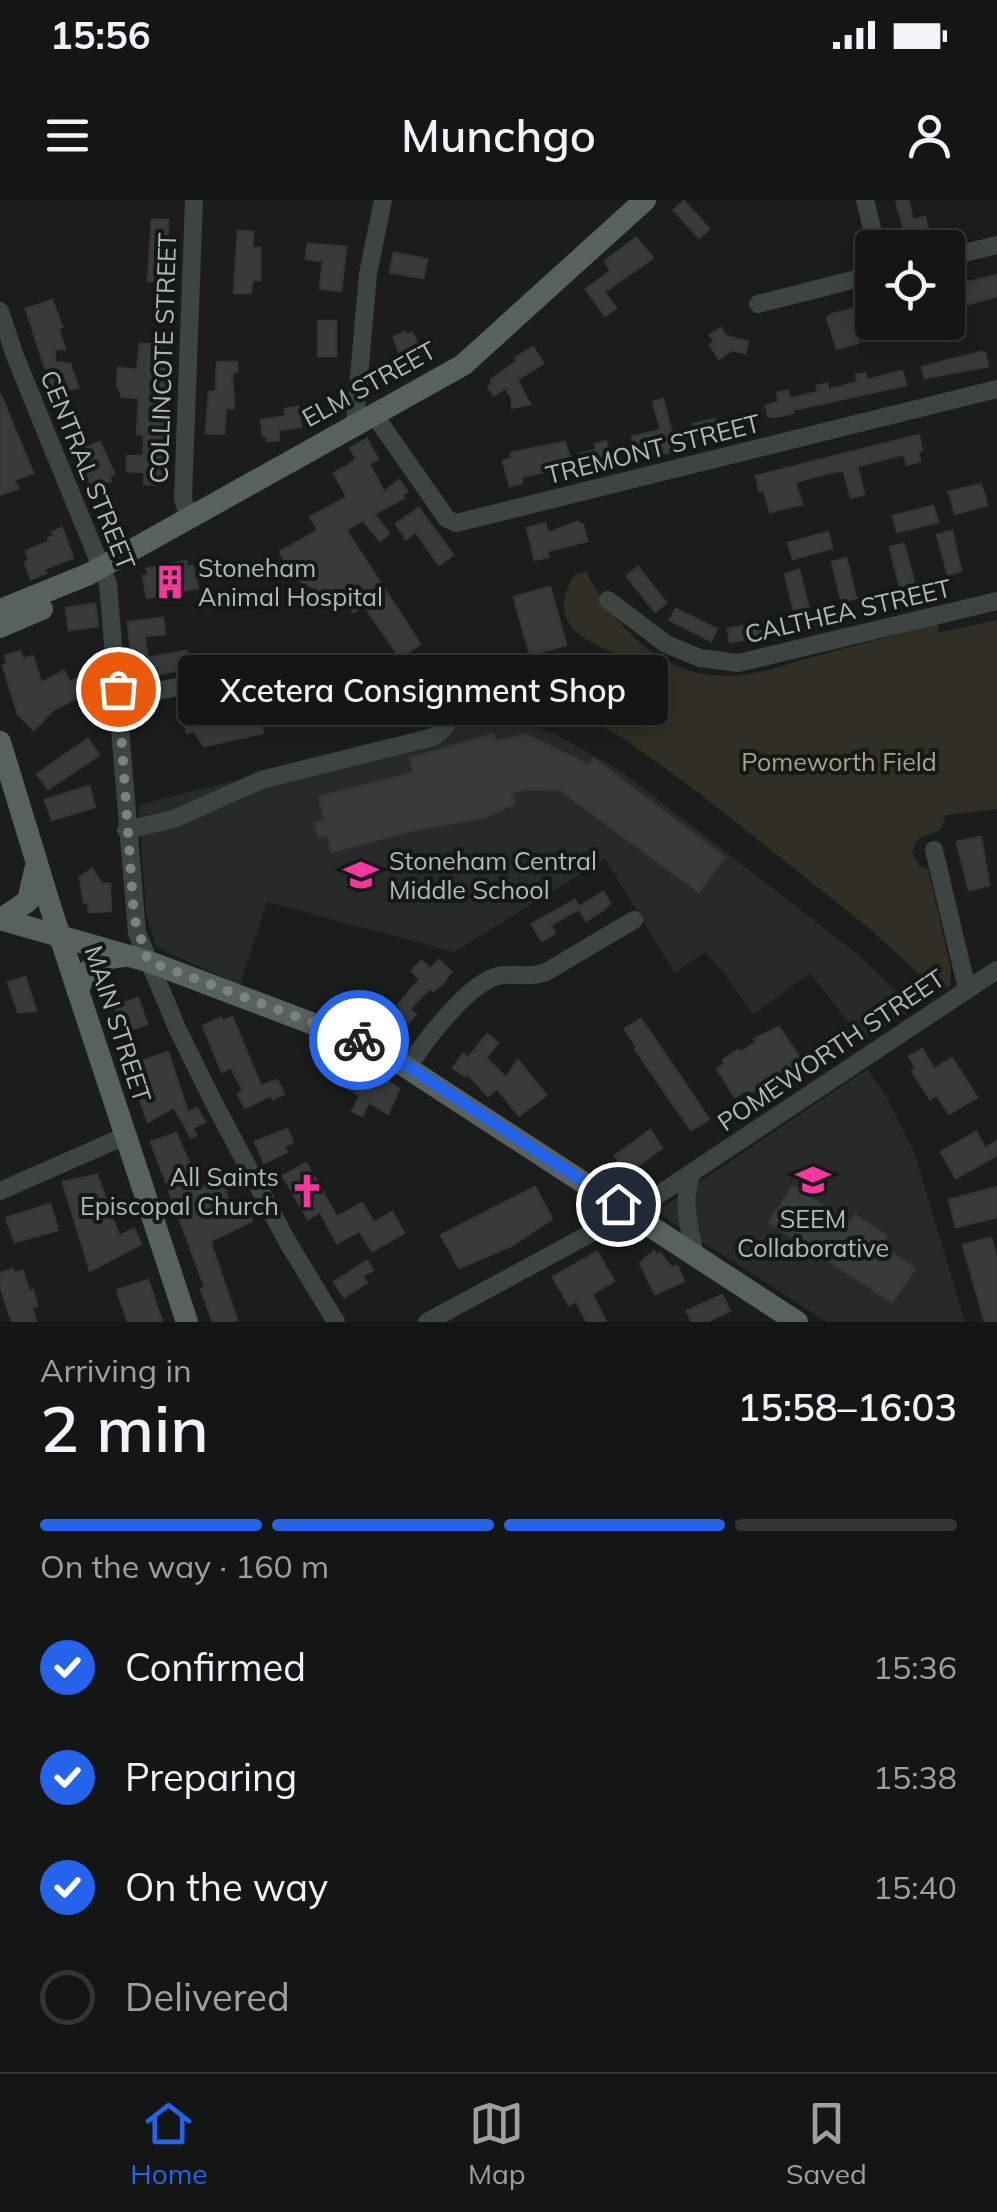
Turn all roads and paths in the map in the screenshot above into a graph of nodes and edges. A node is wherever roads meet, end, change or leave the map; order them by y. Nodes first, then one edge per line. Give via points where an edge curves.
1 (194, 200) edge
2 (384, 200) edge
3 (865, 200) edge
4 (641, 202) edge
5 (872, 230) edge
6 (997, 245) edge
7 (965, 253) edge
8 (855, 280) edge
9 (758, 304) dead end
10 (0, 311) edge
11 (997, 390) edge
12 (364, 418) junction
13 (189, 517) junction
14 (96, 570) junction
15 (608, 600) dead end
16 (997, 601) edge
17 (0, 610) edge
18 (0, 627) edge
19 (118, 702) junction
20 (0, 742) edge
21 (126, 830) junction
22 (934, 850) dead end
23 (36, 861) junction
24 (0, 919) edge
25 (634, 920) dead end
26 (60, 936) junction
27 (138, 958) junction
28 (997, 970) edge
29 (967, 989) junction
30 (78, 992) junction
31 (408, 1066) junction
32 (126, 1136) junction
33 (692, 1173) junction
34 (0, 1191) edge
35 (630, 1212) junction
36 (694, 1254) junction
37 (187, 1322) edge
38 (336, 1322) edge
39 (427, 1322) edge
40 (797, 1322) edge

1 - 13 street, COLLINCOTE STREET via 183,498
2 - 12 street via 368,274 355,400
3 - 5 street
4 - 12 main road, ELM STREET via 477,353
6 - 7 street
8 - 9 street
10 - 14 street, CENTRAL STREET
11 - 12 street, TREMONT STREET via 456,523
12 - 13 main road, ELM STREET
13 - 14 main road, ELM STREET
14 - 17 main road, ELM STREET
14 - 18 main road, ELM STREET via 52,603
14 - 19 street, CENTRAL STREET via 111,603
15 - 16 street, CALTHEA STREET via 666,644 705,659 738,662
19 - 21 street, CENTRAL STREET
19 - 21 street via 250,675 335,672 437,686 451,708 434,737 261,780 174,819
20 - 23 main road, MAIN STREET
21 - 27 street, CENTRAL STREET
22 - 29 street
23 - 24 main road via 28,901
23 - 26 main road, MAIN STREET
24 - 26 main road
25 - 31 street via 538,975 484,982
26 - 27 main road
26 - 30 main road, MAIN STREET
27 - 30 main road via 107,958 91,966
27 - 31 main road via 360,1041
27 - 38 street, CENTRAL STREET
28 - 29 street, POMEWORTH STREET
29 - 33 street, POMEWORTH STREET
30 - 32 main road, MAIN STREET
31 - 35 main road
32 - 34 street
32 - 37 main road, MAIN STREET
33 - 35 street, POMEWORTH STREET
33 - 36 street via 686,1209
35 - 36 main road
35 - 39 street, POMEWORTH STREET
36 - 40 main road

